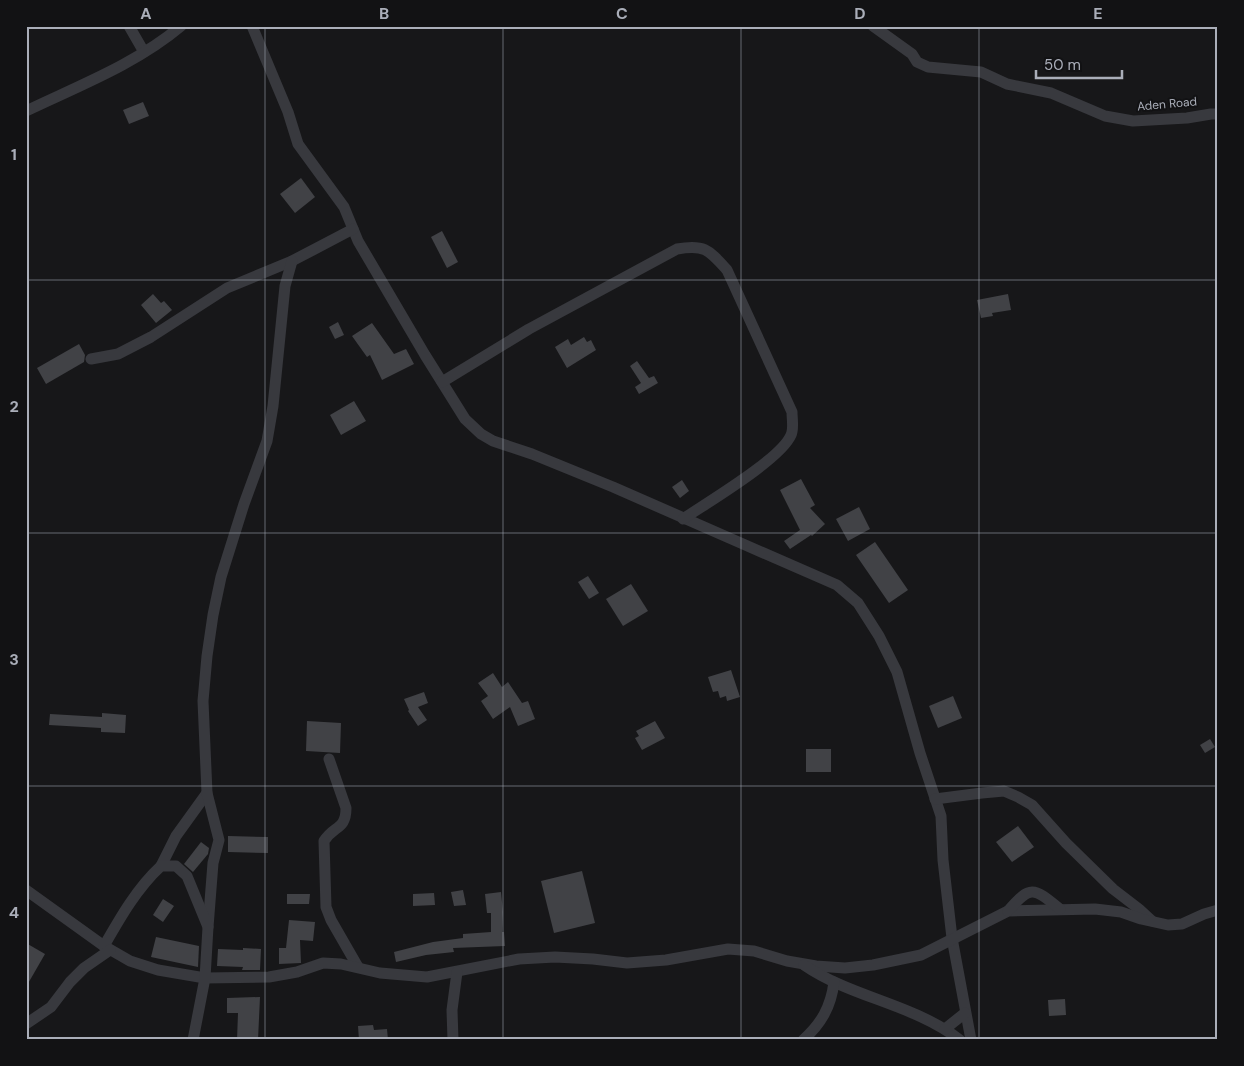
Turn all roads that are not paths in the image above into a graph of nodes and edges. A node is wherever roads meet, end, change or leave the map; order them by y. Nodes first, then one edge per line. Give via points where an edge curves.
1 (129, 26) edge
2 (181, 26) edge
3 (252, 26) edge
4 (873, 26) edge
5 (144, 52) junction
6 (26, 111) edge
7 (1218, 114) edge
8 (353, 229) junction
9 (292, 261) junction
10 (91, 358) dead end
11 (442, 382) junction
12 (683, 519) junction
13 (329, 759) dead end
14 (207, 793) junction
15 (935, 800) junction
16 (161, 866) junction
17 (26, 890) edge
18 (1060, 910) junction
19 (1218, 910) edge
20 (1008, 912) junction
21 (1153, 922) junction
22 (208, 927) junction
23 (952, 938) junction
24 (107, 948) junction
25 (802, 964) junction
26 (358, 967) junction
27 (457, 972) junction
28 (204, 978) junction
29 (834, 982) junction
30 (965, 1013) junction
31 (26, 1024) edge
32 (945, 1029) junction
33 (193, 1040) edge
34 (453, 1040) edge
35 (803, 1040) edge
36 (960, 1040) edge
37 (971, 1040) edge

1 - 5 street
2 - 5 street
3 - 8 street via 298,144 344,207
4 - 7 street, Aden Road via 912,54 917,62 928,67 980,72 1007,84 1051,93 1105,116 1134,121
5 - 6 street
8 - 9 street
8 - 11 street via 362,250
9 - 10 street via 227,288 151,337 118,354
9 - 14 street via 282,301 267,441 221,577 213,615 203,701
11 - 12 street via 465,419 493,441 532,454
11 - 12 street via 528,329 677,249 693,246 710,251 727,270 792,412 792,433 785,447
12 - 15 street via 837,585 858,603 897,672
13 - 26 street via 346,815 324,841 326,907
14 - 16 street via 176,836
14 - 22 street via 219,840 213,862
15 - 21 street via 1004,791 1018,797 1032,805 1073,850
15 - 23 street via 941,816
16 - 22 street via 176,866 187,876
16 - 24 street via 118,922
17 - 24 street
18 - 20 street
18 - 20 street via 1038,893 1031,892 1022,894
18 - 21 street via 1121,912
19 - 21 street via 1182,924
20 - 23 street
22 - 28 street
23 - 25 street via 921,955 873,965 845,968
23 - 30 street
24 - 28 street via 158,970
24 - 31 street via 70,982 51,1007
25 - 27 street via 754,950 728,949 627,963 519,958
25 - 29 street
26 - 27 street via 380,973 427,977
26 - 28 street via 323,963 269,977
27 - 34 street via 452,1010
28 - 33 street
29 - 32 street
29 - 35 street via 825,1015
30 - 32 street
30 - 37 street
32 - 36 street

